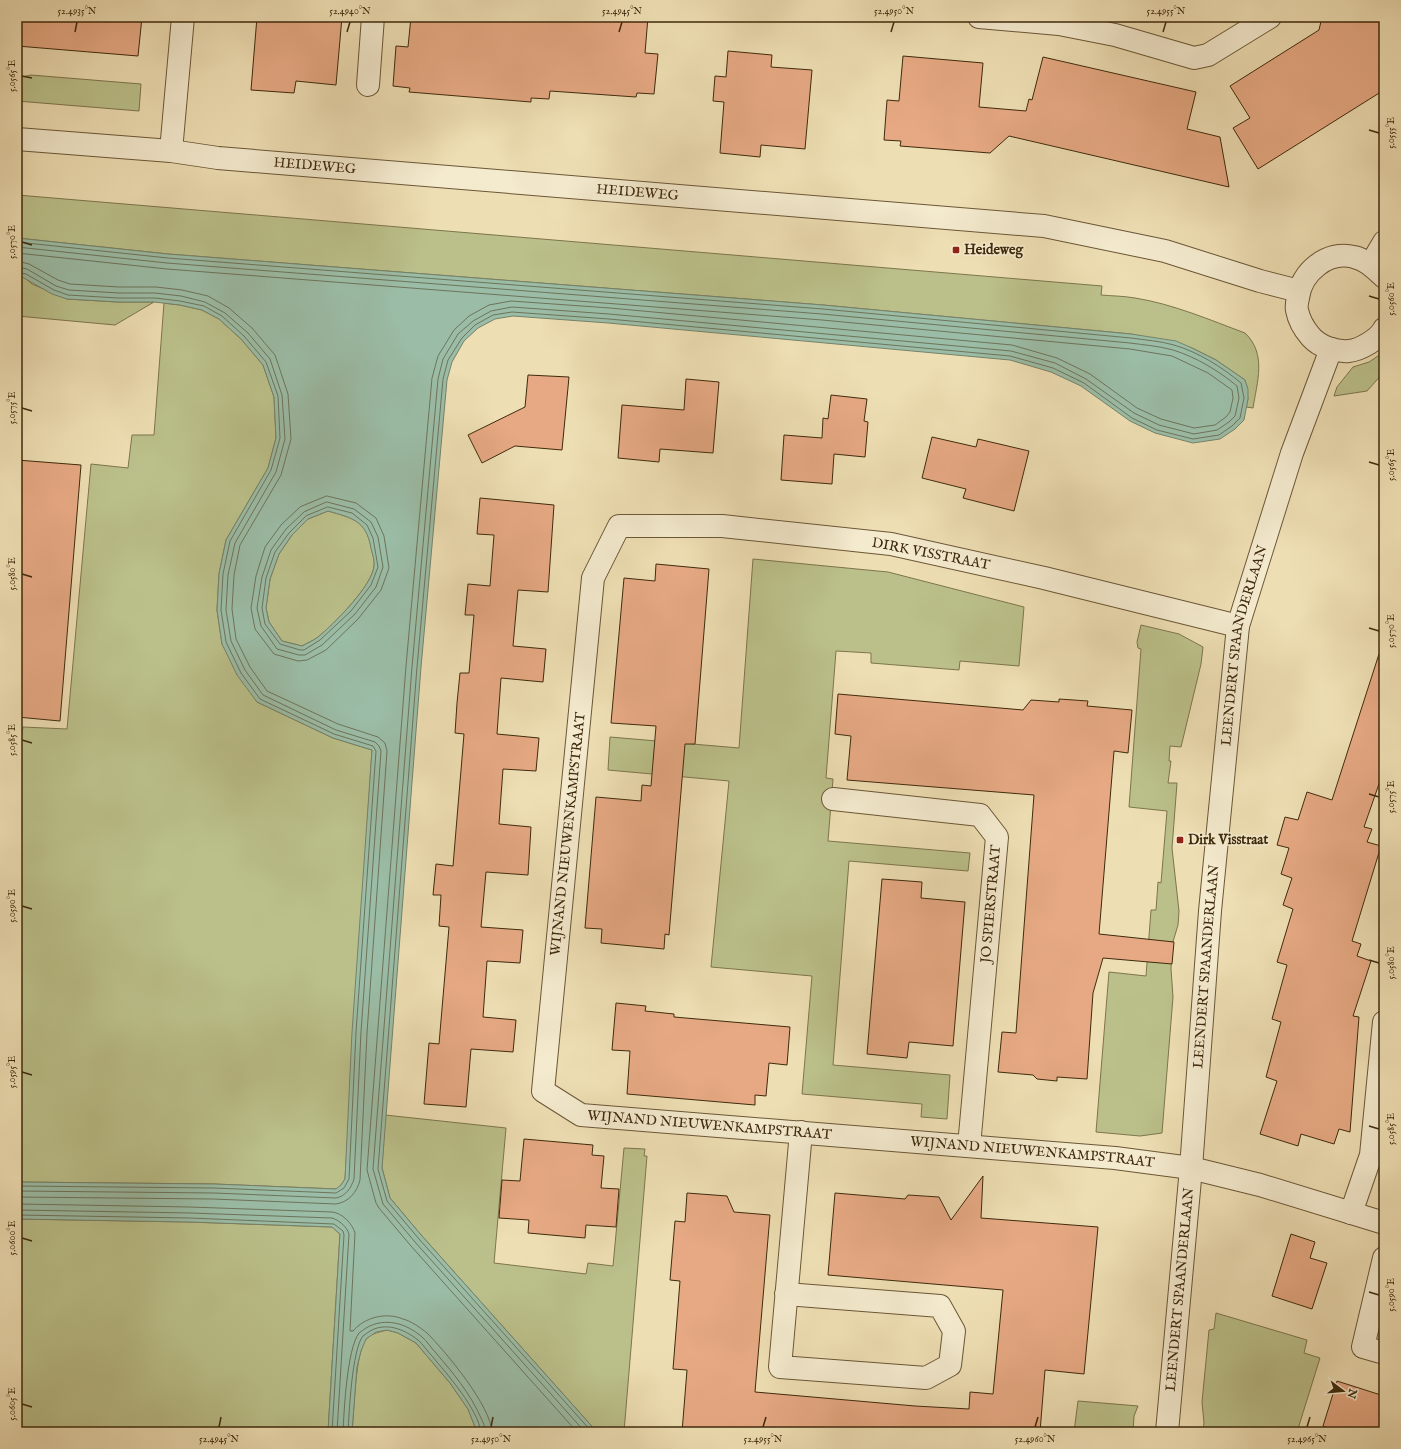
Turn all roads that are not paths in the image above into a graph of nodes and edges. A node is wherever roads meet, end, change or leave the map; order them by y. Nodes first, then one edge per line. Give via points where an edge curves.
1 (183, 17) edge
2 (373, 17) edge
3 (979, 17) edge
4 (1270, 17) edge
5 (1117, 26) edge
6 (368, 85) dead end
7 (17, 139) edge
8 (171, 151) junction
9 (1384, 242) edge
10 (1377, 271) edge
11 (1299, 291) junction
12 (1384, 329) edge
13 (1331, 349) junction
14 (619, 526) joint
15 (1238, 626) junction
16 (833, 799) dead end
17 (1384, 1022) edge
18 (801, 1132) junction
19 (969, 1146) junction
20 (1191, 1168) junction
21 (1351, 1213) junction
22 (1384, 1223) edge
23 (1384, 1258) edge
24 (786, 1294) junction
25 (1384, 1353) edge
26 (1167, 1432) edge

1 - 8 street
2 - 6 street
3 - 5 street
4 - 5 street via 1208,55 1194,58
7 - 8 street, HEIDEWEG
8 - 11 street, HEIDEWEG via 218,158 1044,226 1165,251
9 - 10 street
10 - 11 street via 1354,257 1336,257 1320,263 1306,275
11 - 13 street via 1297,309 1302,327 1315,341
12 - 13 street via 1368,344 1350,351
13 - 15 street, LEENDERT SPAANDERLAAN via 1292,453
14 - 15 street, DIRK VISSTRAAT via 722,526 891,544 1044,578
14 - 18 street, WIJNAND NIEUWENKAMPSTRAAT via 593,578 543,1091 581,1115
15 - 20 street, LEENDERT SPAANDERLAAN via 1210,911
16 - 19 street, JO SPIERSTRAAT via 980,815 997,837
17 - 21 street via 1371,1155
18 - 19 street, WIJNAND NIEUWENKAMPSTRAAT
18 - 24 street
19 - 20 street, WIJNAND NIEUWENKAMPSTRAAT via 1115,1158
20 - 21 street, WIJNAND NIEUWENKAMPSTRAAT via 1260,1185
20 - 26 street, LEENDERT SPAANDERLAAN
21 - 22 street, WIJNAND NIEUWENKAMPSTRAAT
23 - 25 street via 1362,1347
24 - 24 street via 780,1367 926,1378 950,1365 954,1331 940,1306

